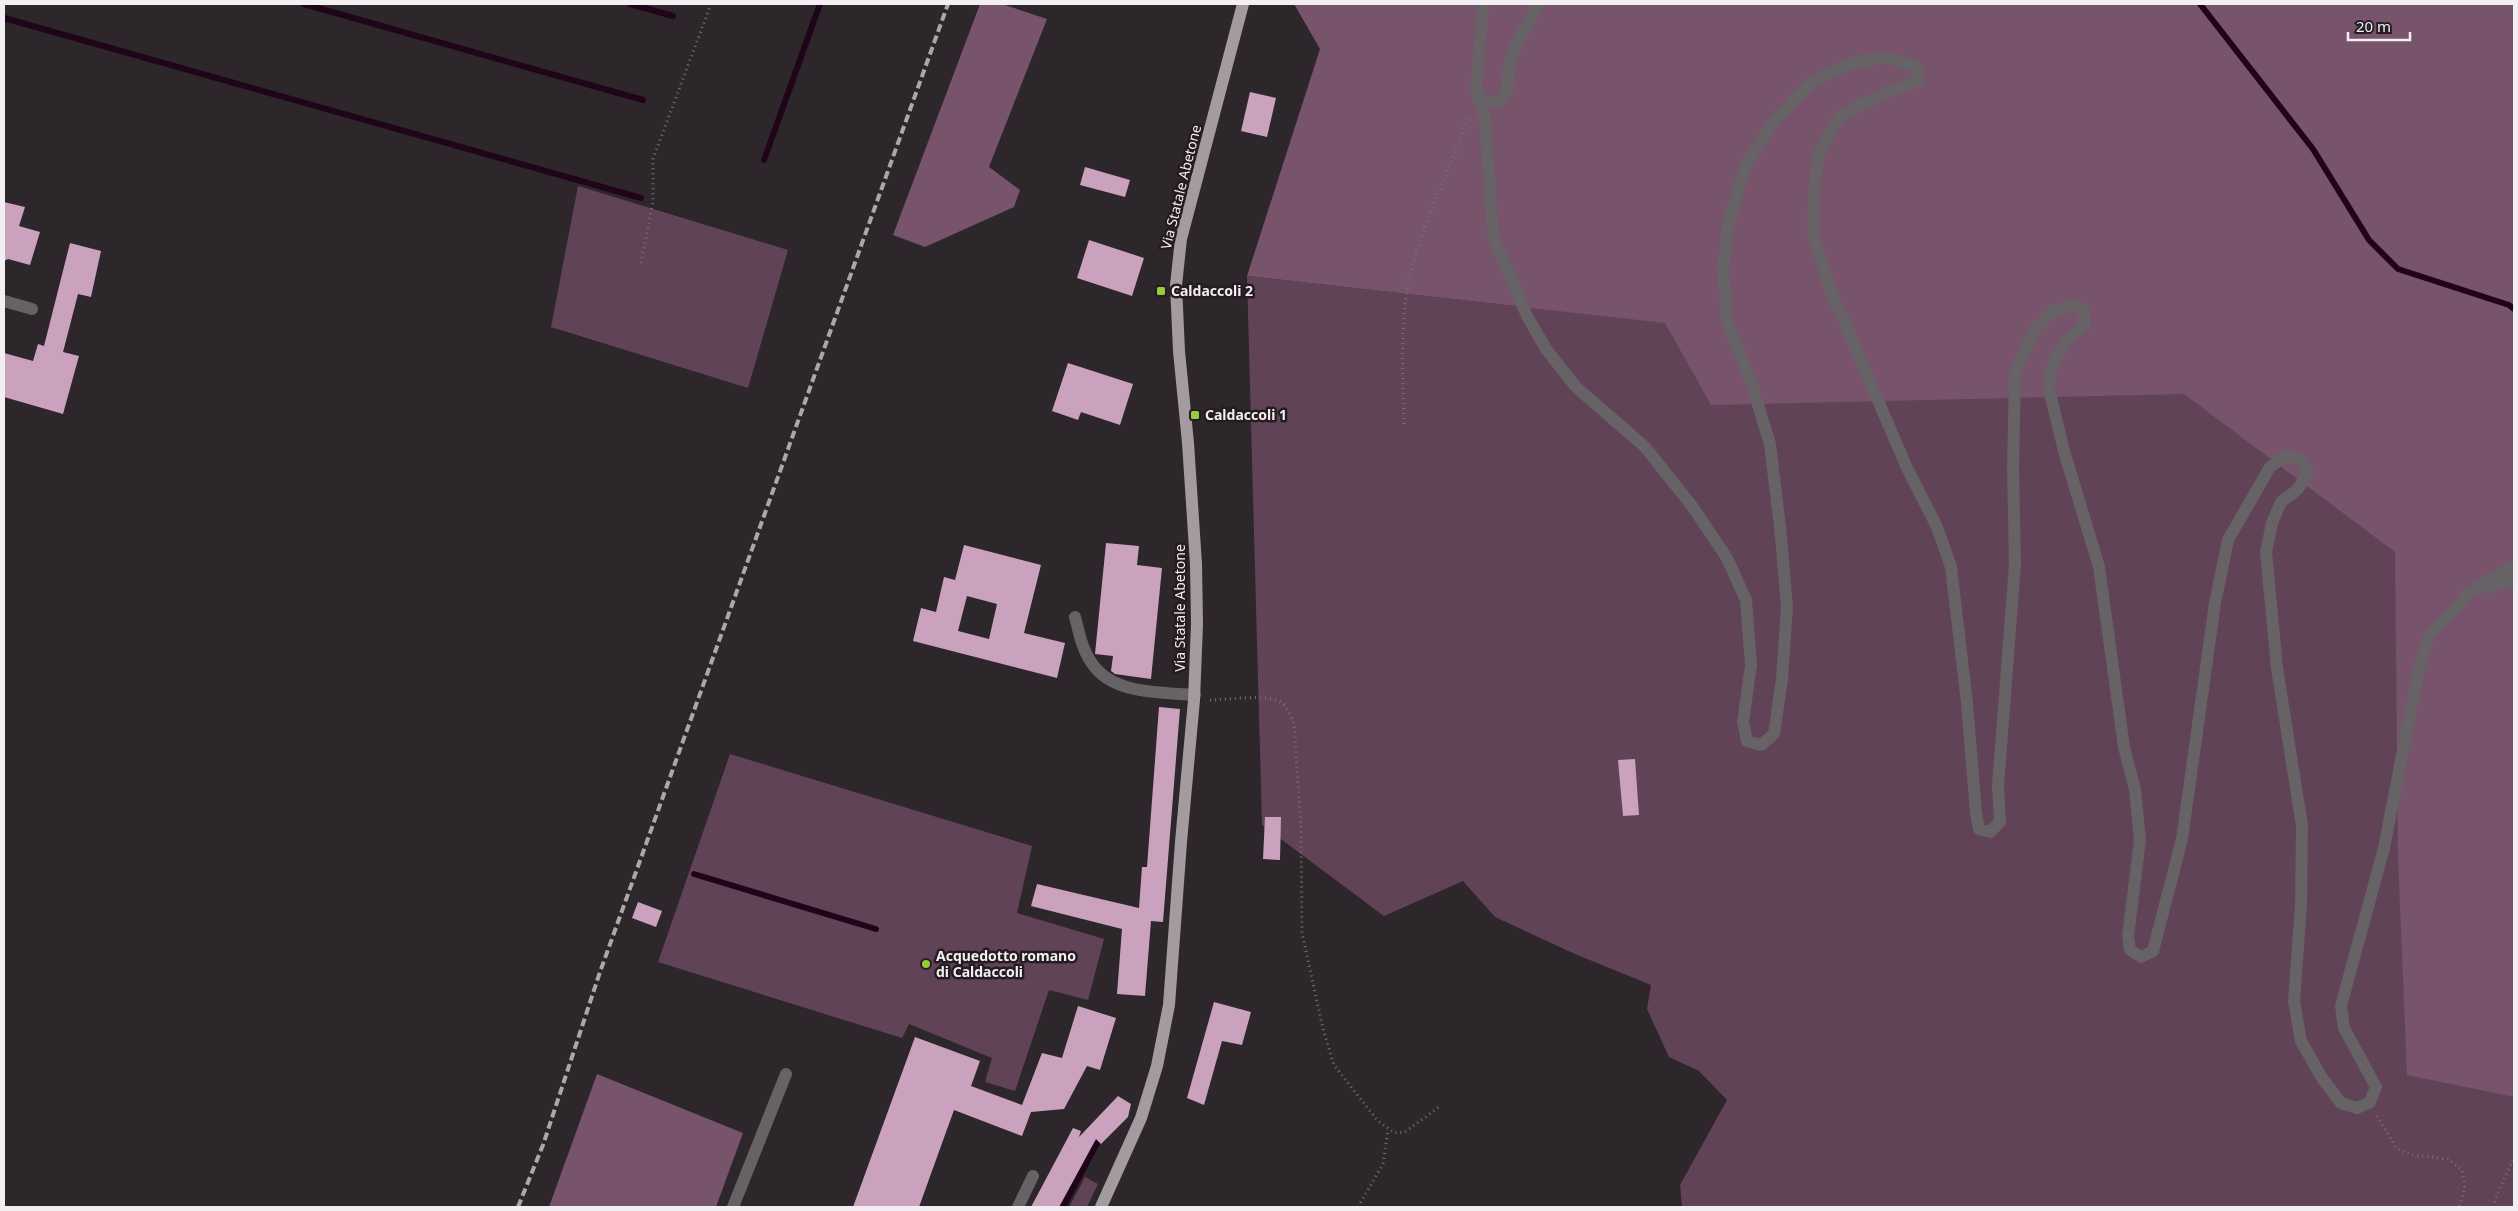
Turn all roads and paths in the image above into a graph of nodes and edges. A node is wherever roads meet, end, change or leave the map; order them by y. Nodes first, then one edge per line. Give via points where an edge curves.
1 (711, 4) edge
2 (1243, 4) edge
3 (1483, 4) edge
4 (1538, 4) edge
5 (1476, 88) junction
6 (1468, 116) dead end
7 (641, 263) dead end
8 (4, 301) edge
9 (32, 309) dead end
10 (1404, 424) dead end
11 (2514, 565) edge
12 (2514, 580) edge
13 (2470, 592) junction
14 (1076, 617) dead end
15 (1195, 698) junction
16 (786, 1074) dead end
17 (2370, 1102) junction
18 (1439, 1107) dead end
19 (1388, 1130) junction
20 (2514, 1158) edge
21 (1032, 1176) dead end
22 (733, 1207) edge
23 (1018, 1207) edge
24 (1100, 1207) edge
25 (1358, 1207) edge
26 (2458, 1207) edge
27 (2493, 1207) edge

1 - 7 path via 653,159 653,202
2 - 15 main road, Via Statale Abetone via 1181,239 1176,285 1178,351 1196,564
3 - 5 lane
4 - 5 lane via 1515,46 1504,97 1486,103
5 - 17 lane via 1485,119 1493,236 1526,316 1546,349 1576,387 1646,447 1727,558 1746,600 1750,665 1744,722 1747,740 1761,745 1774,734 1787,606 1770,444 1727,321 1723,271 1728,226 1746,164 1774,121 1812,82 1852,63 1884,56 1915,66 1919,80 1860,104 1838,119 1818,155 1813,233 1830,289 1907,468 1937,527 1951,567 1976,813 1979,828 1990,832 2000,822 1998,786 2015,564 2015,373 2035,330 2053,311 2071,305 2084,310 2084,326 2070,337 2055,358 2048,386 2099,567 2124,748 2136,799 2140,840 2128,936 2130,950 2140,957 2153,951 2182,839 2215,604 2228,540 2270,467 2286,455 2301,460 2308,473 2297,490 2281,502 2266,552 2278,668 2302,826 2301,905 2294,1001 2302,1041 2341,1103 2357,1108
6 - 10 path via 1434,198 1405,304
8 - 9 lane
11 - 13 lane
12 - 13 lane
13 - 17 lane via 2429,636 2418,673 2384,848 2341,1006 2344,1028 2376,1087
14 - 15 lane via 1090,660 1100,674 1135,689
15 - 19 path via 1268,699 1282,703 1294,724 1301,828 1302,933 1323,1029 1334,1065
15 - 24 main road, Via Statale Abetone via 1166,1027 1141,1118
16 - 22 lane
17 - 26 path via 2397,1148 2412,1156 2448,1159 2462,1170 2465,1188
18 - 19 path via 1405,1132
19 - 25 path via 1383,1164
20 - 27 path
21 - 23 lane

